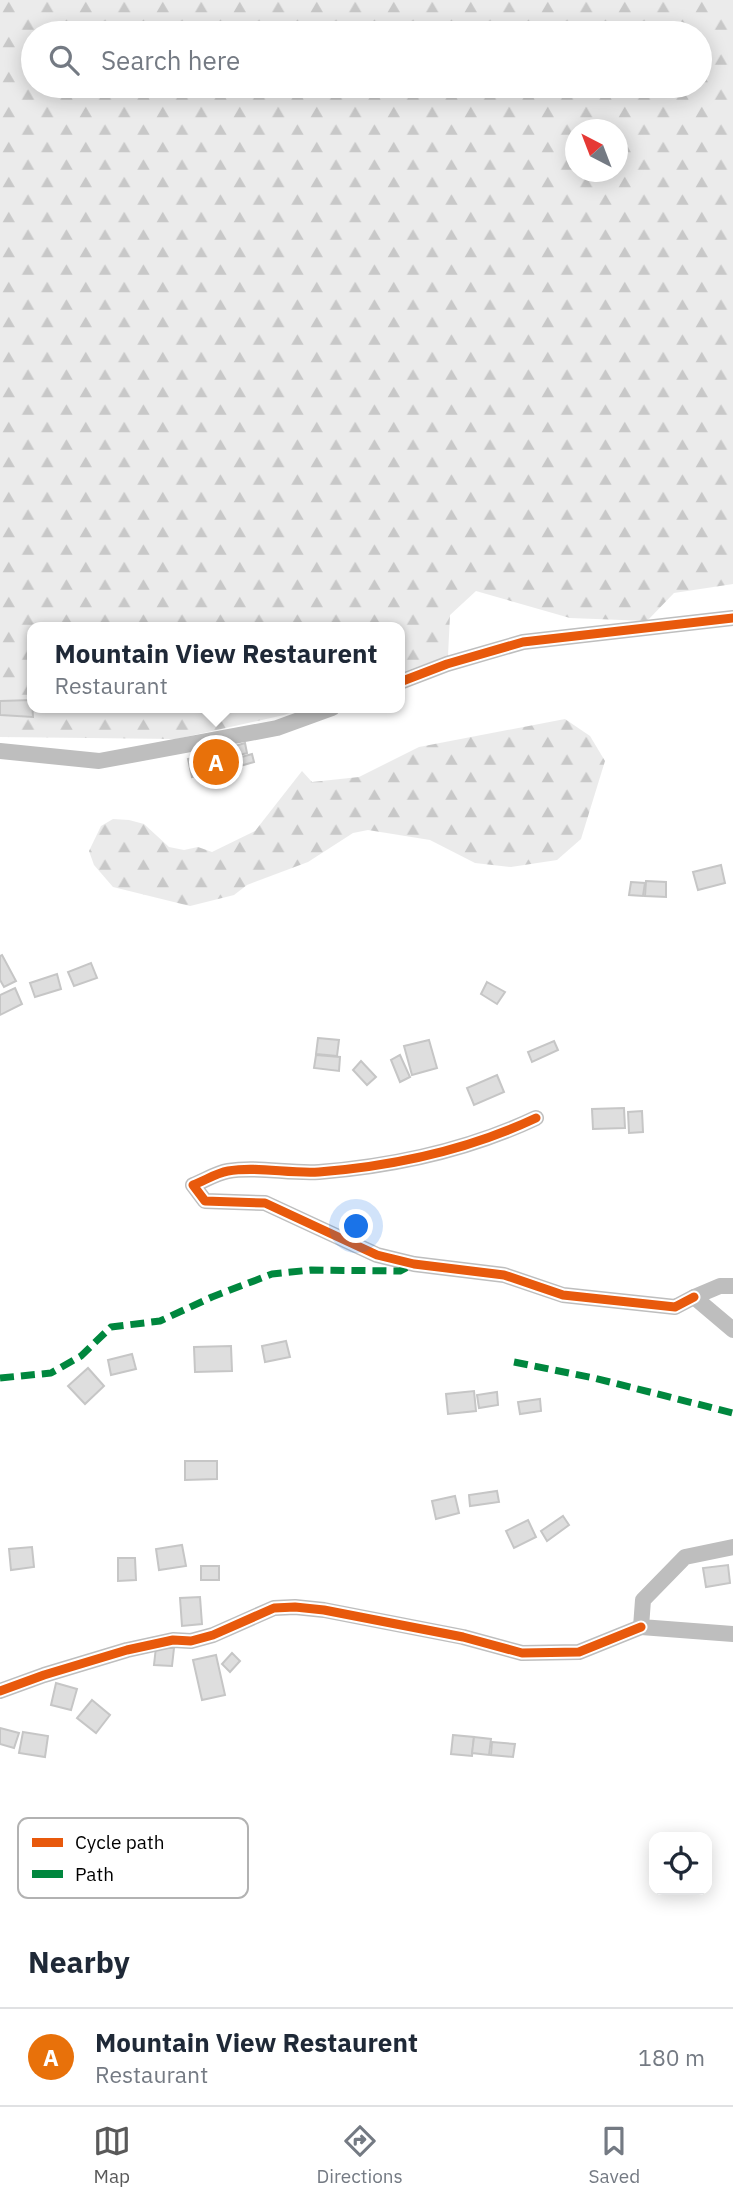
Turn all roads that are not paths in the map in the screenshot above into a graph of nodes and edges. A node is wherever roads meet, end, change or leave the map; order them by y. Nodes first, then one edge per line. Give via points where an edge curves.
1 (733, 618) edge
2 (405, 680) edge
3 (318, 713) edge
4 (0, 751) edge
5 (536, 1118) dead end
6 (733, 1286) edge
7 (694, 1297) junction
8 (733, 1330) edge
9 (733, 1546) edge
10 (641, 1627) junction
11 (733, 1634) edge
12 (0, 1691) edge

1 - 2 street via 523,642
3 - 4 street via 277,728 99,761
5 - 7 street via 462,1148 384,1164 316,1172 227,1171 193,1185 205,1201 265,1203 377,1255 402,1261 503,1275 563,1295 675,1307
6 - 7 street via 720,1286
7 - 8 street
9 - 10 street via 685,1557 643,1600
10 - 11 street
10 - 12 street via 579,1652 522,1653 324,1610 274,1608 213,1635 127,1650

